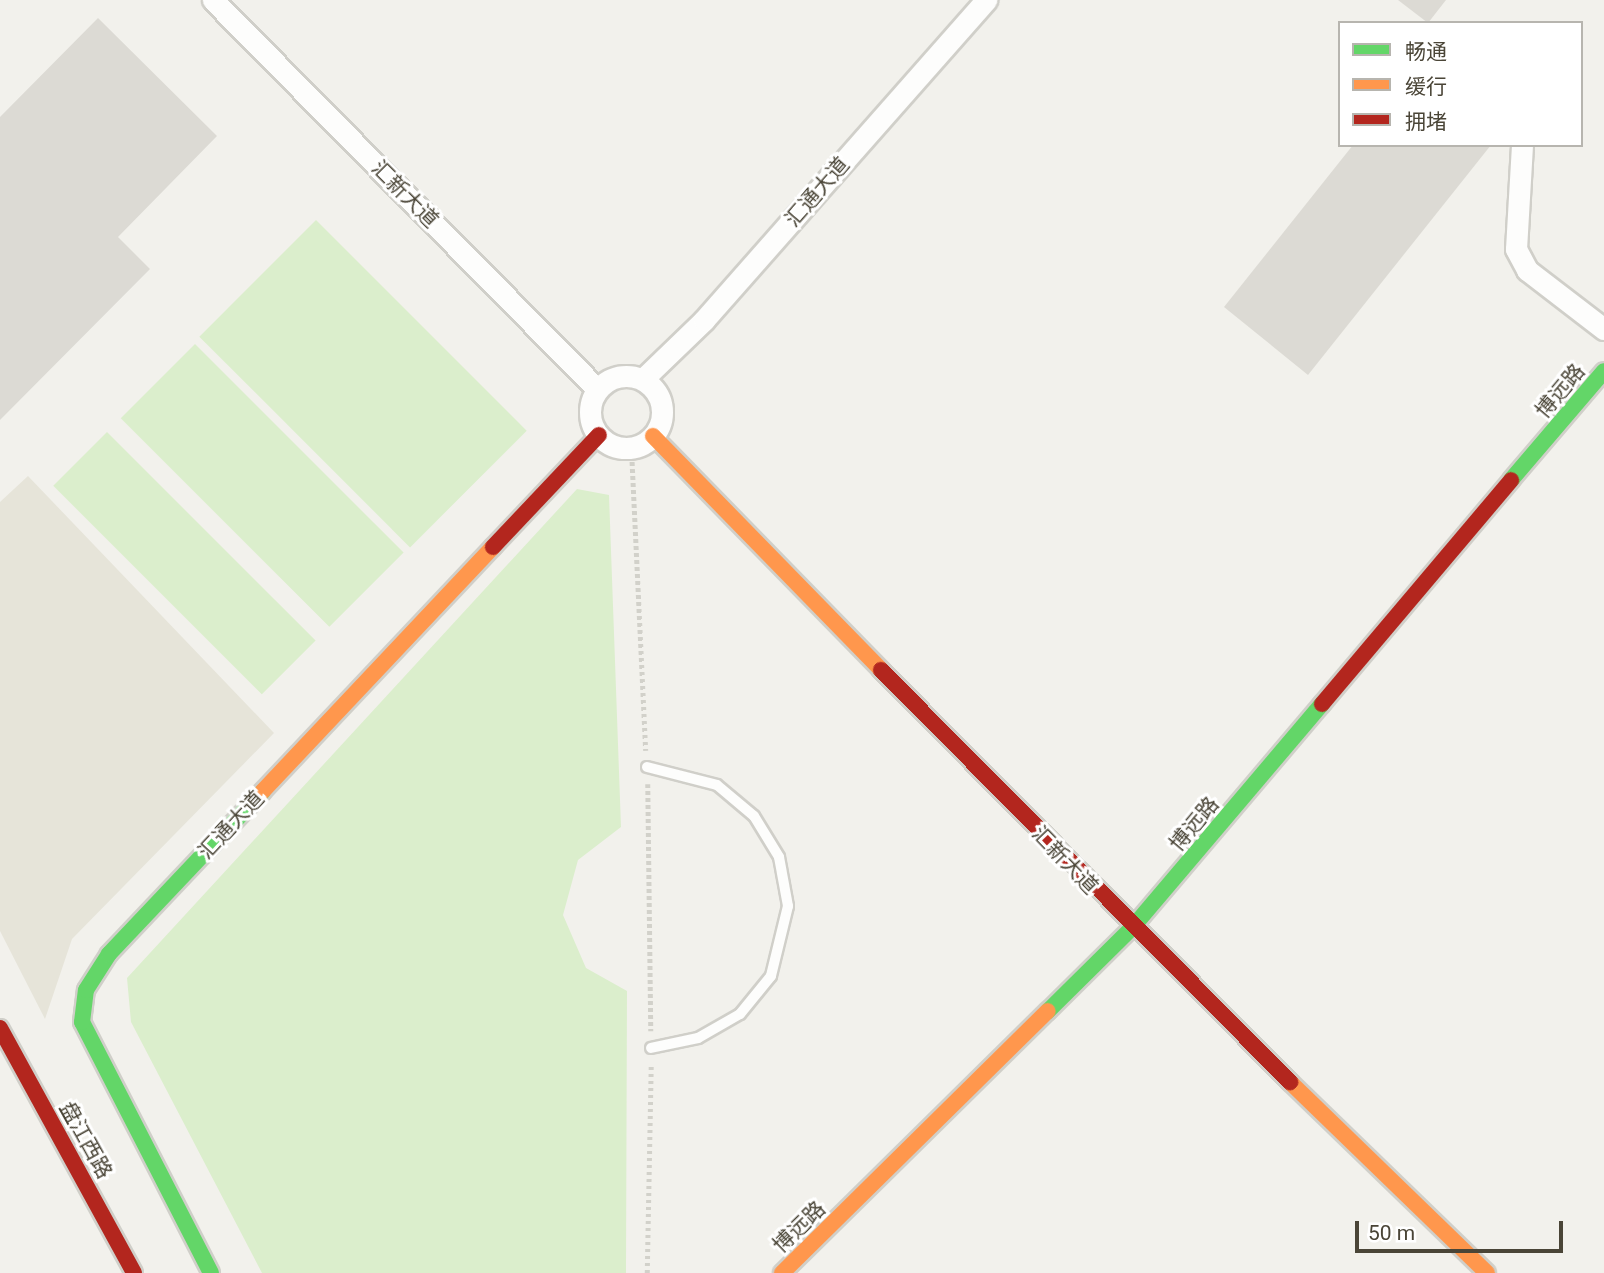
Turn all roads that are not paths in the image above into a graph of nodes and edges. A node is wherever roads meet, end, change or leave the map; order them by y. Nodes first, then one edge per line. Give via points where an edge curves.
1 (213, 0) edge
2 (986, 0) edge
3 (1522, 147) edge
4 (1604, 329) edge
5 (1604, 371) edge
6 (643, 379) junction
7 (597, 389) junction
8 (599, 435) junction
9 (653, 436) junction
10 (647, 767) road end
11 (1132, 928) junction
12 (0, 1028) edge
13 (651, 1048) road end
14 (134, 1273) edge
15 (211, 1273) edge
16 (782, 1273) edge
17 (1488, 1273) edge

1 - 7 street, 汇新大道
2 - 6 street, 汇通大道 via 704,320
3 - 4 street via 1516,249 1527,270
5 - 11 street, 博远路
6 - 7 street via 618,376
6 - 9 street via 660,398 660,425
7 - 8 street via 590,413
8 - 9 street via 632,447
8 - 15 street, 汇通大道 via 109,954 86,990 82,1022 89,1043
9 - 11 street, 汇新大道
10 - 13 lane via 717,785 754,816 779,857 788,905 771,976 740,1014 698,1038
11 - 16 street, 博远路
11 - 17 street, 汇新大道
12 - 14 street, 盘江西路

